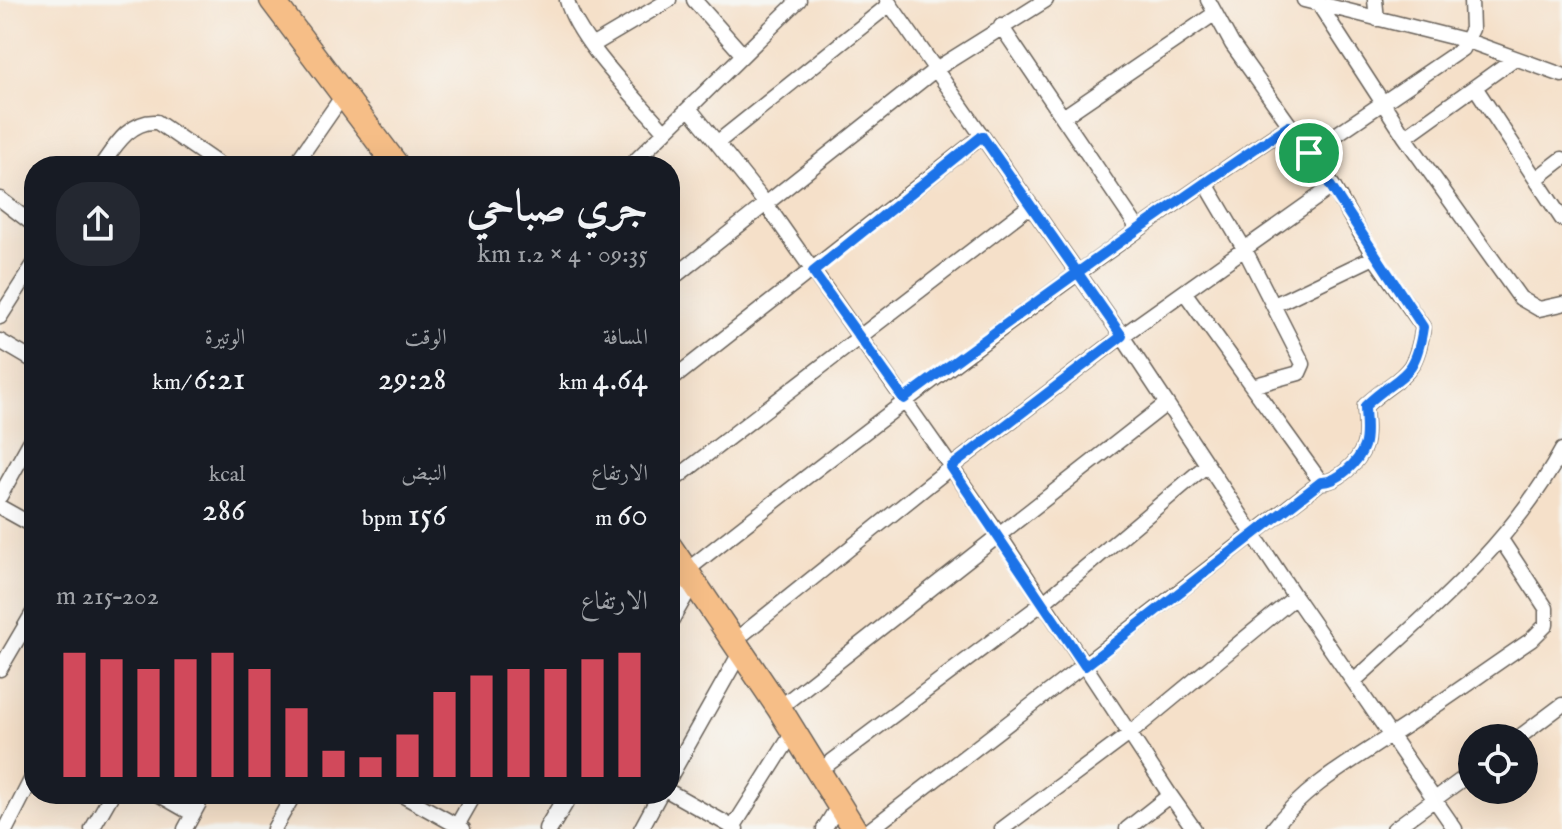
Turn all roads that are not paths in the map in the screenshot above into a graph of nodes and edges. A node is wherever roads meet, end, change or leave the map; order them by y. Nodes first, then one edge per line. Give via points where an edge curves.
1 (272, 0) edge
2 (567, 0) edge
3 (669, 0) edge
4 (694, 0) edge
5 (799, 0) edge
6 (1375, 0) edge
7 (1471, 0) edge
8 (1040, 1) edge
9 (889, 2) edge
10 (1311, 2) edge
11 (1211, 7) edge
12 (1377, 19) junction
13 (1001, 26) junction
14 (1468, 41) junction
15 (593, 45) junction
16 (743, 55) junction
17 (1515, 58) junction
18 (936, 69) junction
19 (1562, 75) edge
20 (1475, 87) junction
21 (344, 94) junction
22 (1383, 103) junction
23 (689, 108) junction
24 (1063, 117) junction
25 (1289, 126) junction
26 (665, 132) junction
27 (982, 136) junction
28 (1405, 137) junction
29 (718, 142) junction
30 (1309, 153) junction
31 (108, 156) edge
32 (197, 156) edge
33 (301, 156) edge
34 (390, 156) edge
35 (640, 156) edge
36 (1562, 159) edge
37 (1536, 179) junction
38 (1205, 182) junction
39 (1333, 186) junction
40 (0, 199) edge
41 (766, 204) junction
42 (1031, 205) junction
43 (24, 217) edge
44 (1562, 219) edge
45 (1137, 227) junction
46 (1245, 250) junction
47 (1374, 257) junction
48 (1076, 271) junction
49 (680, 272) edge
50 (813, 272) junction
51 (24, 280) edge
52 (1185, 293) junction
53 (1562, 304) edge
54 (1274, 305) junction
55 (0, 317) edge
56 (858, 336) junction
57 (1122, 336) junction
58 (0, 341) edge
59 (24, 355) edge
60 (680, 373) edge
61 (1252, 386) junction
62 (904, 399) junction
63 (1166, 404) junction
64 (1562, 450) edge
65 (24, 453) edge
66 (1207, 465) junction
67 (951, 467) junction
68 (680, 475) edge
69 (1321, 482) junction
70 (0, 496) edge
71 (0, 507) edge
72 (24, 520) edge
73 (1254, 534) junction
74 (999, 535) junction
75 (1502, 541) junction
76 (680, 562) edge
77 (689, 576) junction
78 (680, 596) edge
79 (1295, 597) junction
80 (1044, 602) junction
81 (24, 628) edge
82 (737, 647) junction
83 (1085, 666) junction
84 (0, 669) edge
85 (1355, 680) junction
86 (1562, 705) edge
87 (779, 708) junction
88 (1537, 724) edge
89 (794, 731) junction
90 (1128, 735) junction
91 (1392, 735) junction
92 (680, 758) edge
93 (819, 771) junction
94 (1458, 782) edge
95 (24, 794) edge
96 (1170, 795) junction
97 (680, 798) edge
98 (1435, 799) junction
99 (840, 803) junction
100 (106, 804) edge
101 (176, 804) edge
102 (198, 804) edge
103 (288, 804) edge
104 (417, 804) edge
105 (470, 804) edge
106 (563, 804) edge
107 (655, 804) edge
108 (193, 814) junction
109 (458, 828) edge
110 (6, 829) edge
111 (92, 829) edge
112 (185, 829) edge
113 (274, 829) edge
114 (548, 829) edge
115 (641, 829) edge
116 (734, 829) edge
117 (824, 829) edge
118 (854, 829) edge
119 (871, 829) edge
120 (1002, 829) edge
121 (1127, 829) edge
122 (1194, 829) edge
123 (1273, 829) edge
124 (1394, 829) edge
125 (1455, 829) edge

1 - 21 main road
2 - 15 street
3 - 15 street
4 - 16 street
5 - 16 street
6 - 12 street
7 - 14 street
8 - 13 street
9 - 18 street
9 - 29 street
10 - 12 street
10 - 22 street
11 - 24 street
11 - 25 street
12 - 14 street
13 - 18 street
13 - 24 street
14 - 17 street
14 - 22 street
15 - 26 street
16 - 23 street
17 - 19 street
17 - 20 street
18 - 27 street
18 - 41 street
20 - 28 street
20 - 37 street
21 - 33 street
21 - 34 main road
22 - 28 street
22 - 30 street
23 - 26 street
23 - 29 street
24 - 45 street
25 - 30 street
25 - 38 street
26 - 35 street
27 - 42 street
27 - 50 street
28 - 53 street via 1520,298 1539,309
29 - 41 street
30 - 39 street
31 - 32 street via 146,121 157,122
36 - 37 street
37 - 44 street
38 - 45 street
38 - 46 street
39 - 46 street
39 - 47 street
40 - 43 street
41 - 49 street
41 - 50 street
42 - 48 street
42 - 56 street
45 - 48 street
46 - 52 street
46 - 54 street
47 - 54 street
47 - 69 street via 1423,327 1419,354 1401,380 1365,406 1365,445 1356,460 1331,481
48 - 57 street
48 - 62 street
50 - 56 street
50 - 60 street
51 - 55 street
52 - 57 street
52 - 61 street
54 - 61 street via 1303,367 1299,373
56 - 62 street
56 - 68 street
57 - 63 street
57 - 67 street
58 - 59 street
61 - 69 street
62 - 67 street
62 - 77 street
63 - 66 street
63 - 74 street
64 - 75 street
65 - 70 street
66 - 73 street
66 - 80 street
67 - 74 street
67 - 82 street
69 - 73 street
71 - 72 street
73 - 79 street
73 - 83 street
74 - 80 street
74 - 87 street
75 - 85 street
75 - 91 street via 1546,608 1546,625
76 - 77 main road
77 - 78 street
77 - 82 main road
79 - 85 street
79 - 90 street
80 - 83 street
80 - 93 street
81 - 84 street
82 - 87 main road
82 - 92 street
83 - 90 street
83 - 119 street
85 - 91 street
86 - 88 street
87 - 89 main road
89 - 93 main road
89 - 116 street
90 - 96 street
90 - 120 street
91 - 98 street
91 - 123 street via 1293,802
93 - 99 main road
94 - 98 street
95 - 110 street
96 - 121 street
96 - 122 street
97 - 116 street
98 - 124 street
98 - 125 street
99 - 117 street
99 - 118 main road
100 - 111 street
101 - 108 street
102 - 108 street
103 - 113 street
104 - 109 street
105 - 109 street
106 - 114 street
107 - 115 street
108 - 112 street

